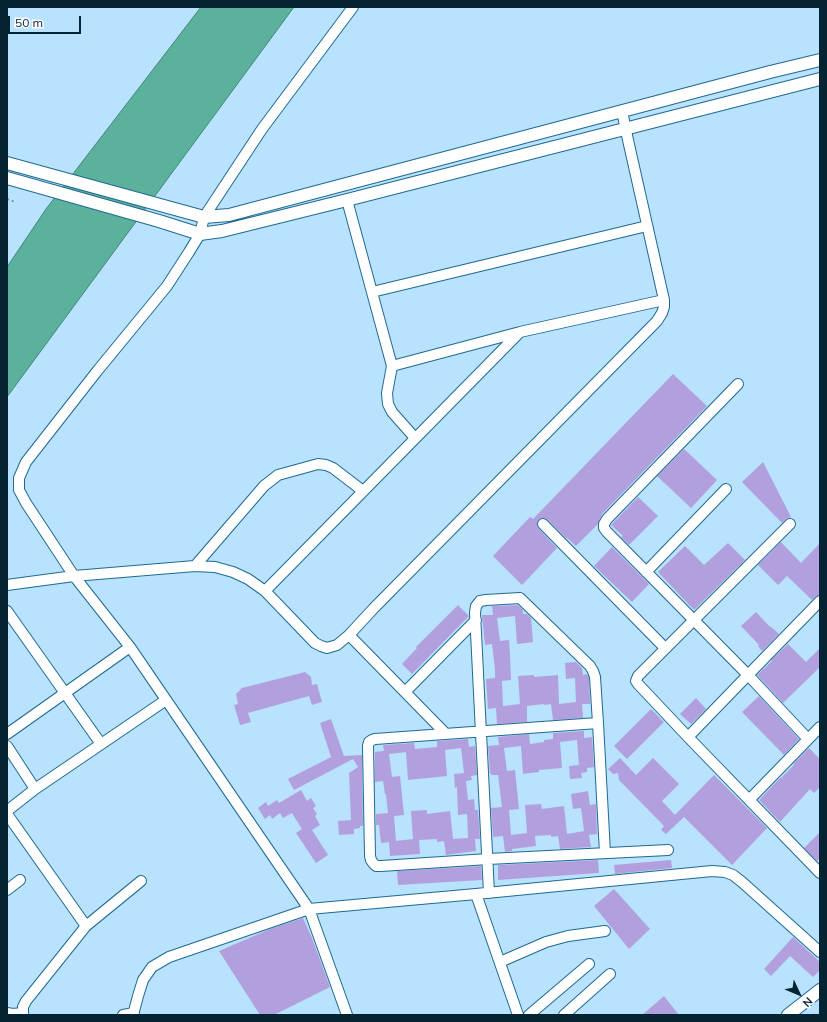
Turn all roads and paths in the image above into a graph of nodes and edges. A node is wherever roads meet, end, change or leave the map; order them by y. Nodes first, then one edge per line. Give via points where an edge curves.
1 (353, 7) edge
2 (820, 60) edge
3 (820, 79) edge
4 (622, 111) junction
5 (625, 129) junction
6 (7, 163) edge
7 (7, 178) edge
8 (7, 199) edge
9 (348, 200) junction
10 (14, 202) dead end
11 (204, 217) junction
12 (647, 226) junction
13 (200, 234) junction
14 (372, 292) junction
15 (664, 300) junction
16 (520, 332) junction
17 (392, 366) junction
18 (738, 384) dead end
19 (415, 438) junction
20 (726, 489) dead end
21 (363, 491) junction
22 (543, 524) dead end
23 (790, 524) dead end
24 (195, 566) junction
25 (646, 572) junction
26 (74, 576) junction
27 (7, 586) edge
28 (266, 591) junction
29 (820, 601) edge
30 (7, 611) edge
31 (476, 620) junction
32 (693, 620) junction
33 (349, 635) junction
34 (130, 647) junction
35 (665, 648) junction
36 (748, 675) junction
37 (405, 692) junction
38 (64, 694) junction
39 (166, 700) junction
40 (598, 723) junction
41 (820, 726) edge
42 (482, 731) junction
43 (7, 734) edge
44 (446, 734) junction
45 (688, 737) junction
46 (808, 739) junction
47 (101, 744) junction
48 (7, 746) edge
49 (35, 789) junction
50 (749, 800) junction
51 (7, 811) edge
52 (7, 814) edge
53 (668, 850) dead end
54 (605, 853) junction
55 (488, 859) junction
56 (820, 873) edge
57 (20, 880) dead end
58 (141, 881) dead end
59 (7, 890) edge
60 (489, 893) junction
61 (476, 894) junction
62 (309, 909) junction
63 (86, 926) junction
64 (605, 931) dead end
65 (820, 952) edge
66 (500, 962) junction
67 (589, 964) dead end
68 (610, 974) dead end
69 (820, 990) edge
70 (7, 1013) edge
71 (23, 1014) edge
72 (130, 1014) edge
73 (347, 1015) edge
74 (518, 1015) edge
75 (528, 1015) edge
76 (564, 1015) edge
77 (788, 1015) edge

1 - 11 street via 262,129
2 - 4 main road
3 - 5 main road
4 - 5 street
4 - 11 main road via 229,214
5 - 9 main road
5 - 12 street
6 - 11 main road
7 - 13 main road via 159,220
8 - 10 path
9 - 13 main road
9 - 14 street
11 - 13 street
12 - 14 street
12 - 15 street
13 - 26 street via 167,286 34,451 19,478 19,490 26,503
14 - 17 street
15 - 16 street
15 - 33 street via 662,313 656,321
16 - 17 street
16 - 19 street
17 - 19 street via 387,393 388,404
18 - 25 street via 604,524 607,532
19 - 21 street
20 - 25 street
21 - 24 street via 326,465 318,464 278,475 264,486
21 - 28 street
22 - 35 street
23 - 32 street
24 - 26 street
24 - 28 street via 215,567 233,572
25 - 32 street
26 - 27 street
26 - 34 street
28 - 33 street via 315,643 327,648 337,645
29 - 36 street
30 - 38 street
31 - 37 street
31 - 40 street via 476,606 480,601 514,598 524,600 590,666 595,677
31 - 42 street
32 - 35 street
32 - 36 street
33 - 37 street
34 - 38 street
34 - 39 street
35 - 45 street via 636,681
36 - 45 street
36 - 46 street
37 - 44 street
38 - 43 street
38 - 47 street
39 - 47 street
39 - 62 street
40 - 42 street
40 - 54 street
41 - 46 street
42 - 44 street
42 - 55 street
44 - 55 street via 375,739 369,742 370,856 376,866
45 - 50 street
46 - 50 street
47 - 49 street
48 - 49 street
49 - 51 street
50 - 56 street
52 - 63 street
53 - 54 street
54 - 55 street
55 - 60 street
57 - 59 street
58 - 63 street
60 - 61 street
60 - 65 street via 712,871 725,872 742,882
61 - 62 street
61 - 66 street
62 - 72 street via 169,957 152,967 143,980
62 - 73 street
63 - 71 street via 26,1001
64 - 66 street via 546,942
66 - 74 street
67 - 75 street
68 - 76 street
69 - 77 main road
70 - 71 street

